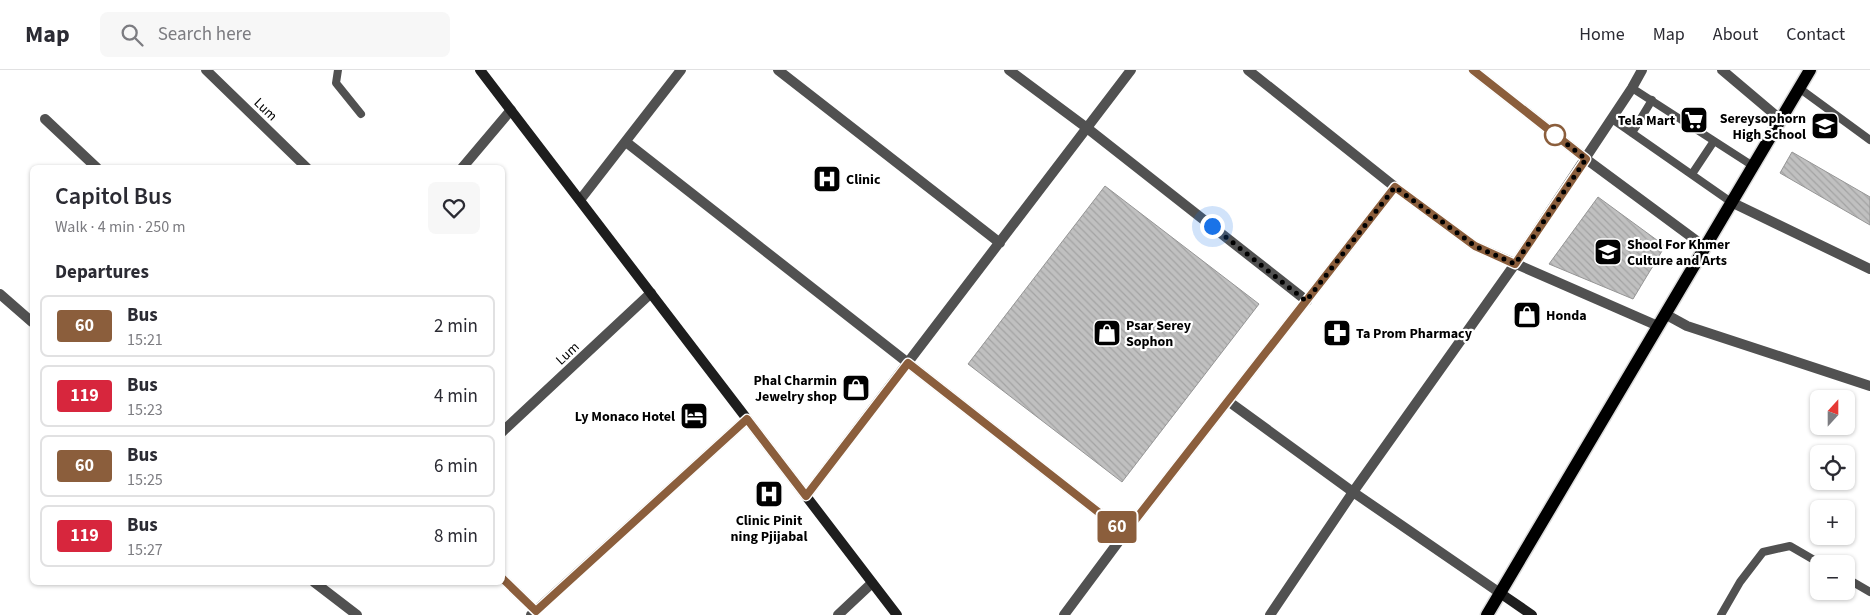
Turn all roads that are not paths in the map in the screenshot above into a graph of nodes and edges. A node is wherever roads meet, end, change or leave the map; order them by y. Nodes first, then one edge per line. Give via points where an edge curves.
1 (206, 70) edge
2 (338, 70) edge
3 (480, 70) edge
4 (681, 70) edge
5 (778, 70) edge
6 (1009, 70) edge
7 (1131, 70) edge
8 (1248, 70) edge
9 (1473, 70) edge
10 (1642, 70) edge
11 (1722, 70) edge
12 (1810, 70) edge
13 (1632, 88) junction
14 (1799, 88) junction
15 (1652, 100) junction
16 (511, 110) junction
17 (361, 114) dead end
18 (45, 119) dead end
19 (1780, 119) junction
20 (1612, 120) junction
21 (1087, 128) junction
22 (1632, 133) junction
23 (1870, 140) edge
24 (1714, 141) junction
25 (626, 142) junction
26 (1586, 159) junction
27 (93, 165) edge
28 (304, 165) edge
29 (465, 165) edge
30 (1753, 166) junction
31 (1692, 174) junction
32 (1395, 187) junction
33 (580, 200) junction
34 (1731, 202) junction
35 (1000, 243) junction
36 (1705, 247) junction
37 (1515, 264) junction
38 (1870, 269) edge
39 (650, 293) junction
40 (0, 294) edge
41 (1306, 301) junction
42 (1665, 314) junction
43 (30, 320) edge
44 (1658, 326) junction
45 (908, 363) junction
46 (1870, 386) edge
47 (1228, 401) junction
48 (747, 419) junction
49 (505, 429) edge
50 (1354, 492) junction
51 (806, 496) junction
52 (1125, 533) junction
53 (1810, 558) edge
54 (505, 581) edge
55 (872, 583) junction
56 (1855, 583) edge
57 (318, 585) edge
58 (1870, 592) edge
59 (1500, 593) junction
60 (533, 613) edge
61 (357, 615) edge
62 (838, 615) edge
63 (897, 615) edge
64 (1064, 615) edge
65 (1270, 615) edge
66 (1487, 615) edge
67 (1532, 615) edge
68 (1721, 615) edge

1 - 28 street, Lum
2 - 17 lane via 336,83
3 - 16 main road
4 - 25 street
5 - 35 street
6 - 21 street
7 - 21 street
8 - 32 street
9 - 26 street
10 - 13 street
11 - 19 street
12 - 14 main road
13 - 15 lane
13 - 20 street
14 - 19 main road
14 - 23 lane
15 - 22 lane
15 - 24 lane
16 - 29 street
16 - 33 main road
18 - 27 street
19 - 30 main road
20 - 22 lane
20 - 26 street
21 - 35 street
21 - 41 street
22 - 31 lane
24 - 30 lane
24 - 31 lane
25 - 33 street
25 - 45 street
26 - 36 street
26 - 37 street
30 - 34 main road
31 - 34 lane
32 - 37 street via 1475,246
32 - 41 street
33 - 39 main road
34 - 36 main road
34 - 38 street
35 - 45 street
36 - 42 main road
37 - 44 street
37 - 50 street
39 - 48 main road
39 - 49 street, Lum
40 - 43 street
41 - 47 street
42 - 44 main road
42 - 46 street via 1687,326
44 - 59 main road
45 - 51 street
45 - 52 street
47 - 50 street
47 - 52 street
48 - 51 main road
48 - 60 street
50 - 59 street
50 - 65 street
51 - 55 main road
52 - 64 street
53 - 68 lane via 1790,546 1763,552
54 - 60 street
55 - 62 street
55 - 63 main road
56 - 58 lane
57 - 61 street
59 - 66 main road
59 - 67 main road

